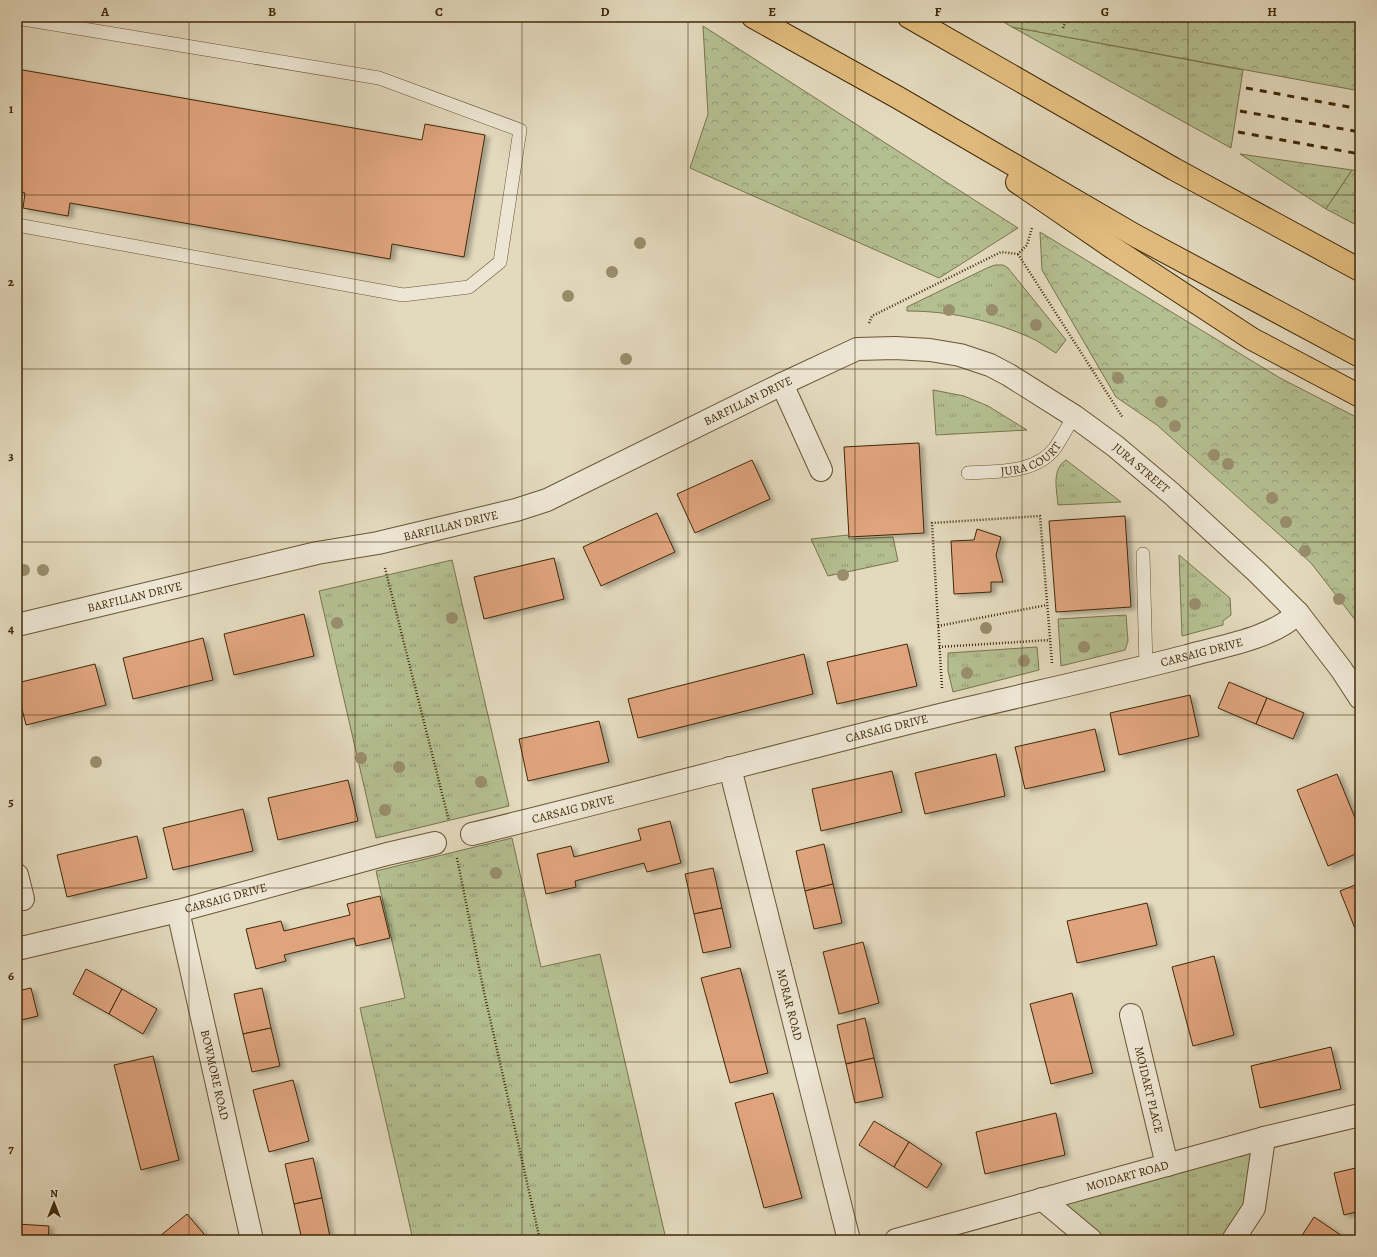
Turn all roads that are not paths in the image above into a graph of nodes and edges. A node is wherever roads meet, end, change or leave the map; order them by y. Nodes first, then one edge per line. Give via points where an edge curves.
1 (753, 17) edge
2 (909, 17) edge
3 (17, 18) edge
4 (897, 97) junction
5 (17, 225) edge
6 (1360, 270) edge
7 (857, 349) joint
8 (1360, 356) edge
9 (782, 384) junction
10 (1360, 396) edge
11 (1074, 416) junction
12 (821, 470) dead end
13 (968, 473) dead end
14 (1143, 554) dead end
15 (1298, 613) junction
16 (17, 625) edge
17 (1146, 667) junction
18 (1360, 698) edge
19 (730, 768) junction
20 (472, 834) dead end
21 (434, 843) dead end
22 (17, 875) edge
23 (23, 899) dead end
24 (178, 910) junction
25 (17, 949) edge
26 (1131, 1015) dead end
27 (1360, 1116) edge
28 (1264, 1138) junction
29 (1167, 1165) junction
30 (1042, 1199) junction
31 (252, 1240) edge
32 (849, 1240) edge
33 (896, 1240) edge
34 (1091, 1240) edge
35 (1233, 1240) edge

1 - 4 highway
2 - 6 highway via 1174,169
3 - 5 lane via 379,78 520,130 500,262 469,287 403,295
4 - 8 highway via 1136,236
4 - 10 highway via 1003,173 1252,339
7 - 9 street, BARFILLAN DRIVE
7 - 11 street, JURA STREET via 930,350 960,355 1009,375
9 - 12 street
9 - 16 street, BARFILLAN DRIVE via 547,500 516,510 378,543 317,553
11 - 13 lane, JURA COURT via 1055,448 1036,464 1018,469
11 - 15 street, JURA STREET via 1115,446 1172,494
14 - 17 lane
15 - 17 street, CARSAIG DRIVE via 1278,628 1246,640
15 - 18 street, JURA STREET via 1341,668
17 - 19 street, CARSAIG DRIVE via 1055,687
19 - 20 street, CARSAIG DRIVE
19 - 32 street, MORAR ROAD
21 - 24 street, CARSAIG DRIVE
22 - 23 street
24 - 25 street, CARSAIG DRIVE
24 - 31 street, BOWMORE ROAD
26 - 29 street, MOIDART PLACE
27 - 28 street, MOIDART ROAD
28 - 29 street, MOIDART ROAD
28 - 35 street via 1254,1208
29 - 30 street, MOIDART ROAD
30 - 33 street, MOIDART ROAD
30 - 34 street

